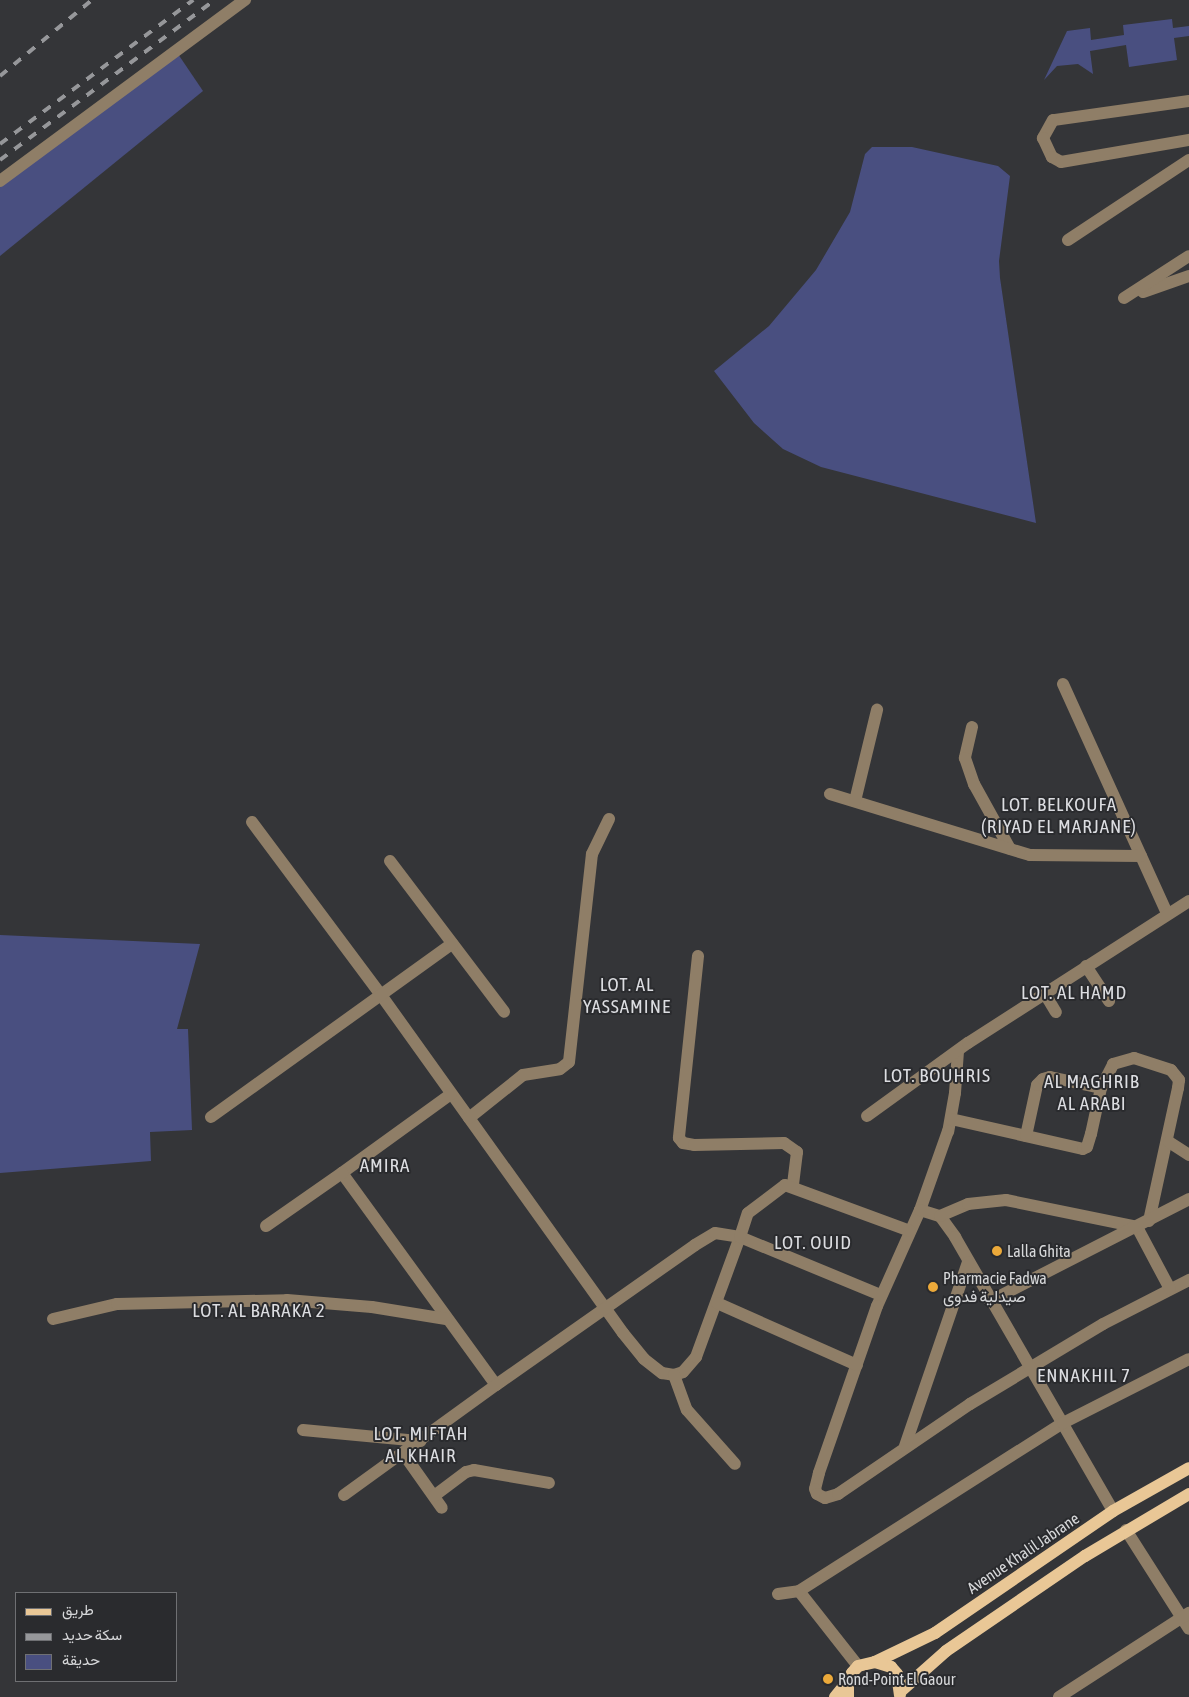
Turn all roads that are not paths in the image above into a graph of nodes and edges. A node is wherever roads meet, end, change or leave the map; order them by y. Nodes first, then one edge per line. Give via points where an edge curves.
1 (244, 0) edge
2 (1189, 100) edge
3 (1189, 140) edge
4 (1189, 160) edge
5 (0, 181) edge
6 (1068, 240) dead end
7 (1189, 256) edge
8 (1189, 276) edge
9 (1064, 684) dead end
10 (877, 710) dead end
11 (972, 727) dead end
12 (830, 794) dead end
13 (855, 802) junction
14 (609, 820) dead end
15 (252, 822) dead end
16 (1010, 849) junction
17 (1141, 856) junction
18 (390, 861) dead end
19 (1189, 901) edge
20 (1167, 913) junction
21 (452, 944) junction
22 (698, 956) dead end
23 (1086, 966) junction
24 (381, 994) junction
25 (1045, 994) junction
26 (1109, 1001) dead end
27 (504, 1012) dead end
28 (1056, 1012) dead end
29 (958, 1051) junction
30 (1184, 1081) edge
31 (1101, 1088) junction
32 (452, 1094) junction
33 (867, 1116) dead end
34 (211, 1117) dead end
35 (469, 1118) junction
36 (951, 1119) junction
37 (1026, 1136) junction
38 (1169, 1142) junction
39 (1189, 1155) edge
40 (342, 1173) junction
41 (793, 1185) junction
42 (1189, 1199) edge
43 (920, 1210) junction
44 (940, 1216) junction
45 (1149, 1221) junction
46 (266, 1226) dead end
47 (1137, 1227) junction
48 (910, 1231) junction
49 (740, 1237) junction
50 (968, 1262) junction
51 (1189, 1280) edge
52 (1170, 1289) junction
53 (881, 1295) junction
54 (990, 1301) junction
55 (717, 1304) junction
56 (607, 1309) junction
57 (53, 1319) dead end
58 (446, 1319) junction
59 (1189, 1359) edge
60 (857, 1365) junction
61 (1028, 1369) junction
62 (674, 1375) junction
63 (496, 1385) junction
64 (1063, 1423) junction
65 (304, 1430) dead end
66 (420, 1441) junction
67 (905, 1446) junction
68 (403, 1453) junction
69 (735, 1464) dead end
70 (1189, 1468) edge
71 (550, 1483) dead end
72 (1189, 1494) edge
73 (344, 1495) dead end
74 (434, 1496) junction
75 (442, 1508) dead end
76 (1113, 1511) junction
77 (1126, 1530) junction
78 (799, 1591) junction
79 (778, 1594) dead end
80 (1186, 1615) edge
81 (1189, 1629) edge
82 (875, 1662) junction
83 (858, 1666) junction
84 (848, 1681) junction
85 (900, 1694) edge
86 (835, 1697) edge
87 (848, 1697) edge
88 (1059, 1697) edge

1 - 5 street
2 - 3 street via 1053,120 1043,138 1052,157 1061,162
4 - 6 street
7 - 8 street via 1124,298
9 - 17 street
10 - 13 street
11 - 16 street via 965,758 974,784
12 - 13 street
13 - 16 street
14 - 35 street via 592,854 569,1062 560,1069 523,1075
15 - 24 street
16 - 17 street via 1030,855
17 - 20 street
18 - 21 street
19 - 20 street
20 - 23 street
21 - 24 street
21 - 27 street
22 - 41 street via 679,1138 683,1143 694,1145 784,1143 797,1152
23 - 25 street
23 - 26 street
24 - 32 street
24 - 34 street
25 - 28 street
25 - 29 street
29 - 33 street
29 - 36 street
30 - 31 street via 1171,1070 1126,1057 1113,1064
30 - 38 street
31 - 37 street via 1050,1077 1043,1079 1037,1085
31 - 37 street via 1087,1147
32 - 35 street
32 - 40 street
35 - 56 street
36 - 37 street
36 - 43 street
38 - 39 street
38 - 45 street
40 - 46 street
40 - 58 street
41 - 48 street
41 - 49 street via 779,1188 748,1214
42 - 45 street
43 - 44 street
43 - 48 street
44 - 47 street via 968,1204 1006,1200
44 - 50 street
45 - 47 street
47 - 52 street
47 - 54 street
48 - 53 street
49 - 53 street
49 - 55 street
49 - 56 street via 715,1233
50 - 54 street
50 - 67 street
51 - 52 street
52 - 61 street
53 - 60 street
54 - 61 street
55 - 60 street
55 - 62 street via 690,1366
56 - 62 street via 644,1359 662,1373
56 - 63 street
57 - 58 street via 117,1304 287,1300 372,1306
58 - 63 street
59 - 64 street
60 - 67 street via 819,1473 817,1494 826,1498 838,1494
61 - 64 street
61 - 67 street
62 - 69 street via 688,1410
63 - 66 street
64 - 76 street
64 - 78 street
65 - 66 street
66 - 68 street
68 - 73 street
68 - 74 street
70 - 76 main road, Avenue Khalil Jabrane
71 - 74 street via 474,1470 466,1472
72 - 77 main road
74 - 75 street
76 - 82 main road, Avenue Khalil Jabrane via 935,1633
77 - 80 street
77 - 85 main road via 946,1651
78 - 79 street
78 - 83 street
80 - 81 street
80 - 88 street
82 - 83 main road, Avenue Khalil Jabrane
82 - 85 main road via 891,1667 900,1682
83 - 84 main road
84 - 86 main road
84 - 87 main road

